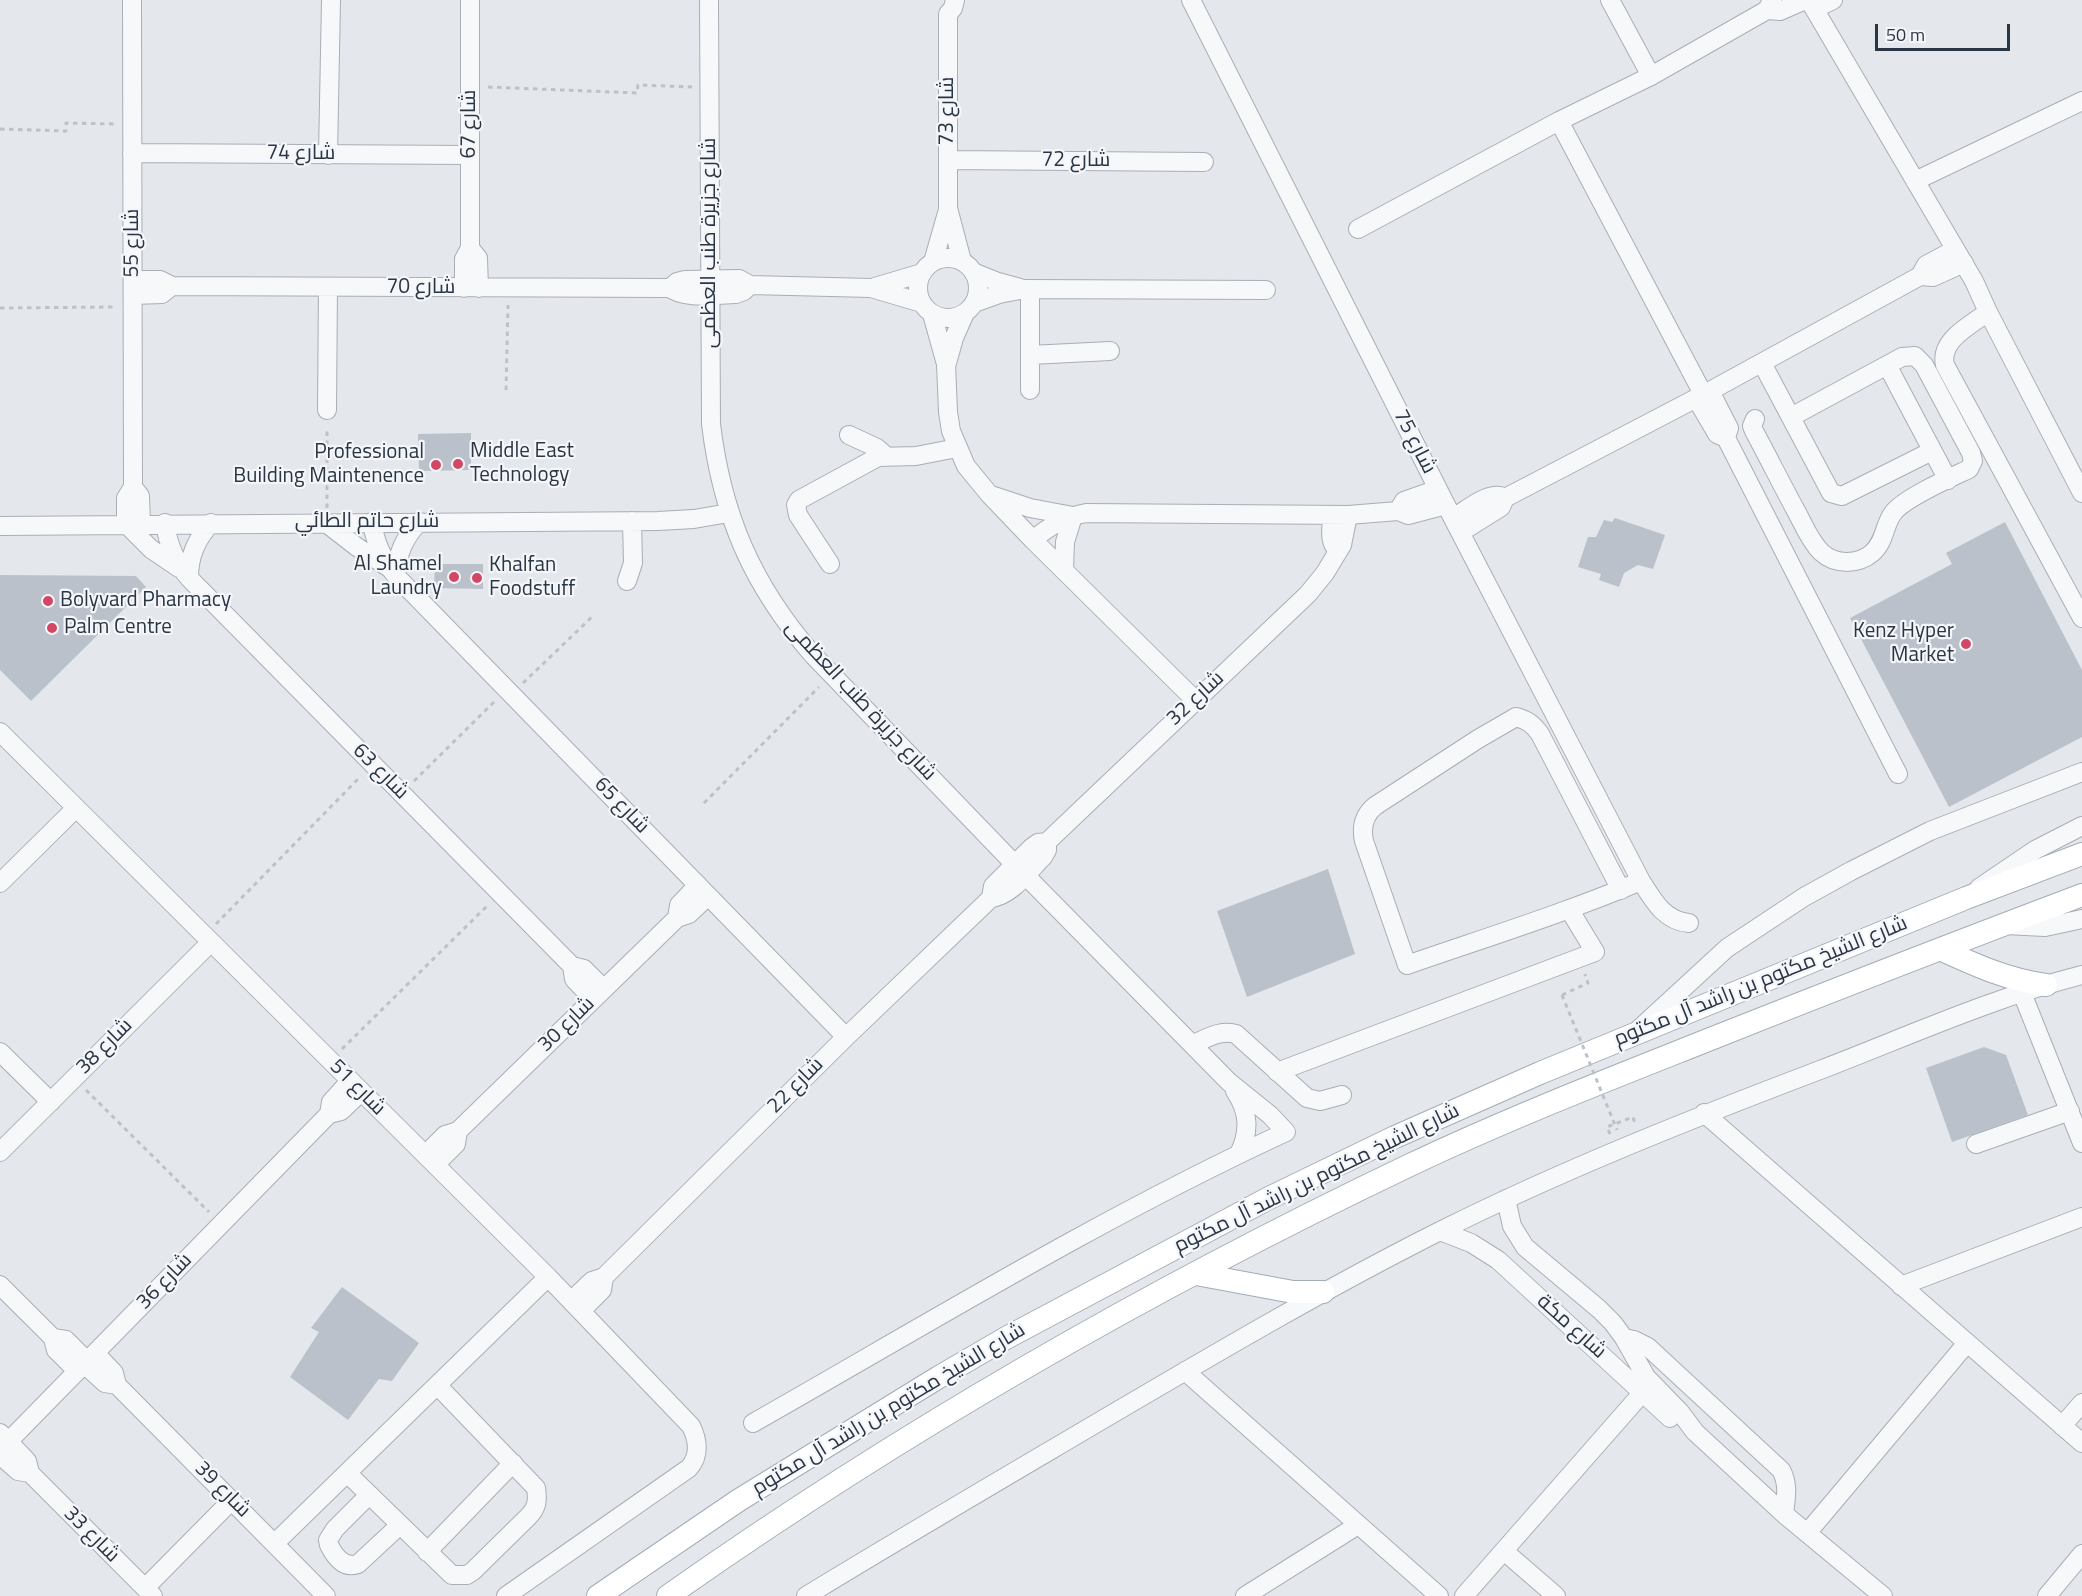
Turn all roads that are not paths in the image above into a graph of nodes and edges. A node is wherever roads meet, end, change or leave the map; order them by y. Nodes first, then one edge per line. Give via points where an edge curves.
1 (132, 0) edge
2 (331, 0) edge
3 (470, 0) edge
4 (709, 0) edge
5 (1191, 0) edge
6 (1611, 0) edge
7 (1833, 0) edge
8 (1809, 3) edge
9 (947, 5) edge
10 (1770, 5) edge
11 (1651, 76) junction
12 (2082, 101) edge
13 (1559, 121) junction
14 (132, 153) junction
15 (328, 154) junction
16 (470, 155) junction
17 (948, 160) junction
18 (1204, 162) dead end
19 (1916, 181) junction
20 (948, 208) junction
21 (1358, 229) dead end
22 (1959, 256) junction
23 (967, 267) junction
24 (927, 268) junction
25 (328, 287) junction
26 (710, 287) junction
27 (471, 288) junction
28 (871, 288) junction
29 (1027, 289) junction
30 (1266, 290) dead end
31 (133, 294) junction
32 (970, 308) junction
33 (927, 309) junction
34 (1988, 312) junction
35 (1110, 351) dead end
36 (1030, 355) junction
37 (1762, 363) junction
38 (946, 364) junction
39 (1887, 365) junction
40 (1030, 390) dead end
41 (1703, 394) junction
42 (327, 410) road end
43 (1791, 417) junction
44 (1755, 419) dead end
45 (849, 435) dead end
46 (957, 448) junction
47 (1932, 450) junction
48 (886, 456) junction
49 (1948, 480) junction
50 (989, 494) junction
51 (2082, 494) edge
52 (1450, 511) junction
53 (729, 513) junction
54 (1340, 515) junction
55 (1073, 516) junction
56 (632, 521) junction
57 (372, 522) junction
58 (419, 522) junction
59 (165, 523) junction
60 (211, 523) junction
61 (326, 523) junction
62 (134, 524) junction
63 (1, 525) edge
64 (1034, 540) junction
65 (830, 564) dead end
66 (1064, 570) junction
67 (393, 572) junction
68 (185, 574) junction
69 (627, 581) dead end
70 (2082, 618) edge
71 (1195, 700) junction
72 (0, 732) edge
73 (2082, 772) edge
74 (1898, 774) dead end
75 (76, 808) junction
76 (2082, 826) edge
77 (2082, 854) edge
78 (1019, 870) junction
79 (1641, 881) junction
80 (0, 883) edge
81 (1621, 890) junction
82 (703, 891) junction
83 (2082, 895) edge
84 (1966, 898) junction
85 (1569, 909) junction
86 (2082, 919) edge
87 (1689, 923) dead end
88 (2003, 925) junction
89 (208, 939) junction
90 (1940, 949) junction
91 (2082, 975) edge
92 (2046, 985) junction
93 (2022, 993) junction
94 (599, 994) junction
95 (1633, 1035) junction
96 (846, 1036) junction
97 (1193, 1044) junction
98 (0, 1052) edge
99 (1277, 1072) junction
100 (1229, 1082) junction
101 (356, 1086) junction
102 (1342, 1095) dead end
103 (51, 1102) junction
104 (2070, 1112) junction
105 (1704, 1113) junction
106 (2082, 1143) edge
107 (1976, 1144) dead end
108 (0, 1152) edge
109 (1239, 1154) junction
110 (430, 1160) junction
111 (1506, 1199) junction
112 (2082, 1217) edge
113 (1440, 1231) junction
114 (1196, 1274) junction
115 (548, 1277) junction
116 (0, 1285) edge
117 (1901, 1286) junction
118 (1323, 1292) junction
119 (576, 1306) junction
120 (1624, 1338) junction
121 (1967, 1343) junction
122 (86, 1362) junction
123 (1185, 1371) junction
124 (437, 1385) junction
125 (1648, 1388) junction
126 (2082, 1403) edge
127 (753, 1423) dead end
128 (2062, 1426) junction
129 (2082, 1443) edge
130 (2, 1445) edge
131 (513, 1463) junction
132 (347, 1473) junction
133 (369, 1495) junction
134 (232, 1500) junction
135 (1784, 1514) junction
136 (400, 1525) junction
137 (1358, 1525) junction
138 (1808, 1532) junction
139 (274, 1543) junction
140 (1504, 1551) junction
141 (427, 1552) junction
142 (2082, 1554) edge
143 (145, 1592) edge
144 (326, 1596) edge
145 (506, 1596) edge
146 (598, 1596) edge
147 (668, 1596) edge
148 (806, 1596) edge
149 (1245, 1596) edge
150 (1438, 1596) edge
151 (1464, 1596) edge
152 (1556, 1596) edge
153 (1883, 1596) edge
154 (2047, 1596) edge

1 - 14 street, شارع 55
2 - 15 street
3 - 16 street, شارع 67
4 - 26 street, شارع جزيرة طنب العظمى
5 - 52 street, شارع 75
6 - 11 street
7 - 8 street
8 - 10 street via 1780,11
8 - 19 street
9 - 17 street, شارع 73
10 - 11 street
11 - 13 street
12 - 19 street
13 - 21 street
13 - 41 street
14 - 15 street, شارع 74
14 - 31 street, شارع 55
15 - 16 street, شارع 74
16 - 27 street, شارع 67 via 470,248 464,259
17 - 18 street, شارع 72
17 - 20 street, شارع 73
19 - 22 street
20 - 23 street, شارع 73 via 953,235
20 - 24 street, شارع 73
22 - 34 street
22 - 37 street via 1933,277 1920,276
23 - 24 street via 942,259
23 - 29 street via 998,282
23 - 32 street via 977,282 978,292
24 - 28 street, شارع 70
24 - 33 street via 918,288
25 - 27 street, شارع 70
25 - 31 street, شارع 70 via 172,286 162,294
25 - 42 street
26 - 27 street, شارع 70 via 682,294 670,288
26 - 28 street, شارع 70 via 740,293 750,285
26 - 53 street, شارع جزيرة طنب العظمى via 711,423
28 - 33 street, شارع 70
29 - 30 street
29 - 32 street via 999,294
29 - 36 street
31 - 62 street, شارع 55 via 133,487 140,496
32 - 33 street via 949,318
32 - 38 street
33 - 38 street
34 - 51 street
34 - 70 street via 1949,343 1943,353 1945,365
35 - 36 street
36 - 40 street
37 - 41 street
37 - 43 street
38 - 46 street via 948,412
39 - 43 street
39 - 47 street
39 - 49 street via 1908,356 1920,360 1971,453 1971,466
41 - 52 street via 1505,498 1501,507
41 - 74 street via 1729,428 1726,438
43 - 47 street via 1827,489 1836,496 1848,494
44 - 49 street via 1754,431 1809,535 1821,551 1835,560 1859,560 1873,552 1897,508
45 - 48 street
46 - 48 street via 916,456
46 - 50 street
47 - 49 street
48 - 65 street via 871,460 803,497 796,505 798,515
50 - 55 street via 1030,508
50 - 64 street
52 - 54 street
52 - 79 street, شارع 75
53 - 56 street, شارع حاتم الطائي via 694,519
53 - 78 street, شارع جزيرة طنب العظمى via 767,595 797,636
54 - 55 street via 1102,512
54 - 71 street, شارع 32 via 1331,538 1337,550 1325,573 1308,594
55 - 64 street via 1052,525
55 - 66 street via 1065,543
56 - 58 street, شارع حاتم الطائي
56 - 69 street via 633,563
57 - 58 street, شارع حاتم الطائي
57 - 61 street, شارع حاتم الطائي
57 - 67 street, شارع 65 via 378,547
58 - 67 street via 402,547
59 - 60 street, شارع حاتم الطائي
59 - 62 street, شارع حاتم الطائي
59 - 68 street, شارع 63 via 170,548
60 - 61 street, شارع حاتم الطائي
60 - 68 street via 202,532
61 - 67 street, شارع 65
62 - 63 street, شارع حاتم الطائي
62 - 68 street, شارع 63 via 151,549
64 - 66 street
66 - 71 street
67 - 82 street, شارع 65
68 - 94 street, شارع 63 via 572,966 584,969
71 - 78 street, شارع 32 via 1047,842 1045,854
72 - 75 street, شارع 51
73 - 95 street via 1930,831 1804,897 1727,948
75 - 80 street
75 - 89 street, شارع 51
76 - 84 street via 2035,850
77 - 84 main road, شارع الشيخ مكتوم بن راشد آل مكتوم
78 - 96 street, شارع 22 via 1004,895 991,898
78 - 97 street, شارع جزيرة طنب العظمى
79 - 81 street
79 - 87 street, شارع 75 via 1667,915
81 - 85 street
81 - 85 street via 1540,734 1526,719 1516,717 1488,733 1366,815 1364,841 1407,965
82 - 94 street, شارع 30 via 679,905 677,918
82 - 96 street, شارع 65
83 - 88 main road, شارع الشيخ مكتوم بن راشد آل مكتوم
84 - 95 main road, شارع الشيخ مكتوم بن راشد آل مكتوم
85 - 99 street via 1595,952
86 - 88 street via 2045,927
88 - 90 main road, شارع الشيخ مكتوم بن راشد آل مكتوم
89 - 101 street, شارع 51
89 - 103 street, شارع 38
90 - 92 main road via 2001,975
90 - 114 main road, شارع الشيخ مكتوم بن راشد آل مكتوم via 1499,1125 1402,1169
91 - 92 street
92 - 93 street
93 - 104 street
93 - 105 street
94 - 110 street, شارع 30 via 458,1131 445,1135
95 - 146 main road, شارع الشيخ مكتوم بن راشد آل مكتوم via 1395,1137 1279,1192 1016,1332 805,1458
96 - 119 street, شارع 22 via 604,1277 592,1281
97 - 99 street via 1220,1034 1236,1034
97 - 100 street, شارع جزيرة طنب العظمى
98 - 103 street
99 - 102 street via 1307,1098 1320,1101
100 - 109 street, شارع جزيرة طنب العظمى via 1245,1108 1247,1119
100 - 109 street, شارع جزيرة طنب العظمى via 1286,1132
101 - 110 street, شارع 51
101 - 122 street, شارع 36 via 331,1101 329,1114
103 - 108 street, شارع 38
104 - 106 street
104 - 107 street
105 - 111 street
105 - 117 street
109 - 127 street via 1062,1246
110 - 115 street, شارع 51
111 - 113 street
111 - 120 street, شارع مكة via 1512,1226 1525,1247 1599,1309
112 - 117 street
113 - 118 street
113 - 125 street, شارع مكة via 1471,1243 1498,1260
114 - 118 main road via 1293,1292
114 - 147 main road, شارع الشيخ مكتوم بن راشد آل مكتوم via 1122,1312 896,1446
115 - 119 street, شارع 51
115 - 124 street
116 - 122 street, شارع 39 via 54,1338 56,1350
117 - 121 street
118 - 123 street
119 - 145 street, شارع 51 via 686,1420 694,1433 697,1454 685,1471
120 - 125 street, شارع مكة
120 - 135 street via 1648,1347 1781,1470 1786,1481
121 - 128 street
121 - 138 street
122 - 130 street, شارع 36
122 - 134 street, شارع 39 via 101,1381 117,1385
123 - 137 street
123 - 148 street
124 - 131 street
124 - 132 street
125 - 135 street, شارع مكة via 1680,1412 1695,1432
125 - 140 street
126 - 128 street
128 - 129 street
130 - 143 street, شارع 33 via 27,1461 30,1473
131 - 141 street
131 - 141 street via 536,1488 538,1499 528,1518 466,1575 452,1575
132 - 133 street
132 - 139 street
133 - 136 street
133 - 136 street via 331,1534 329,1545 339,1559 348,1565 358,1564
134 - 139 street, شارع 39
134 - 143 street
135 - 138 street, شارع مكة
136 - 141 street
137 - 149 street
137 - 150 street
138 - 153 street, شارع مكة
139 - 144 street, شارع 39
140 - 151 street
140 - 152 street
142 - 154 street

